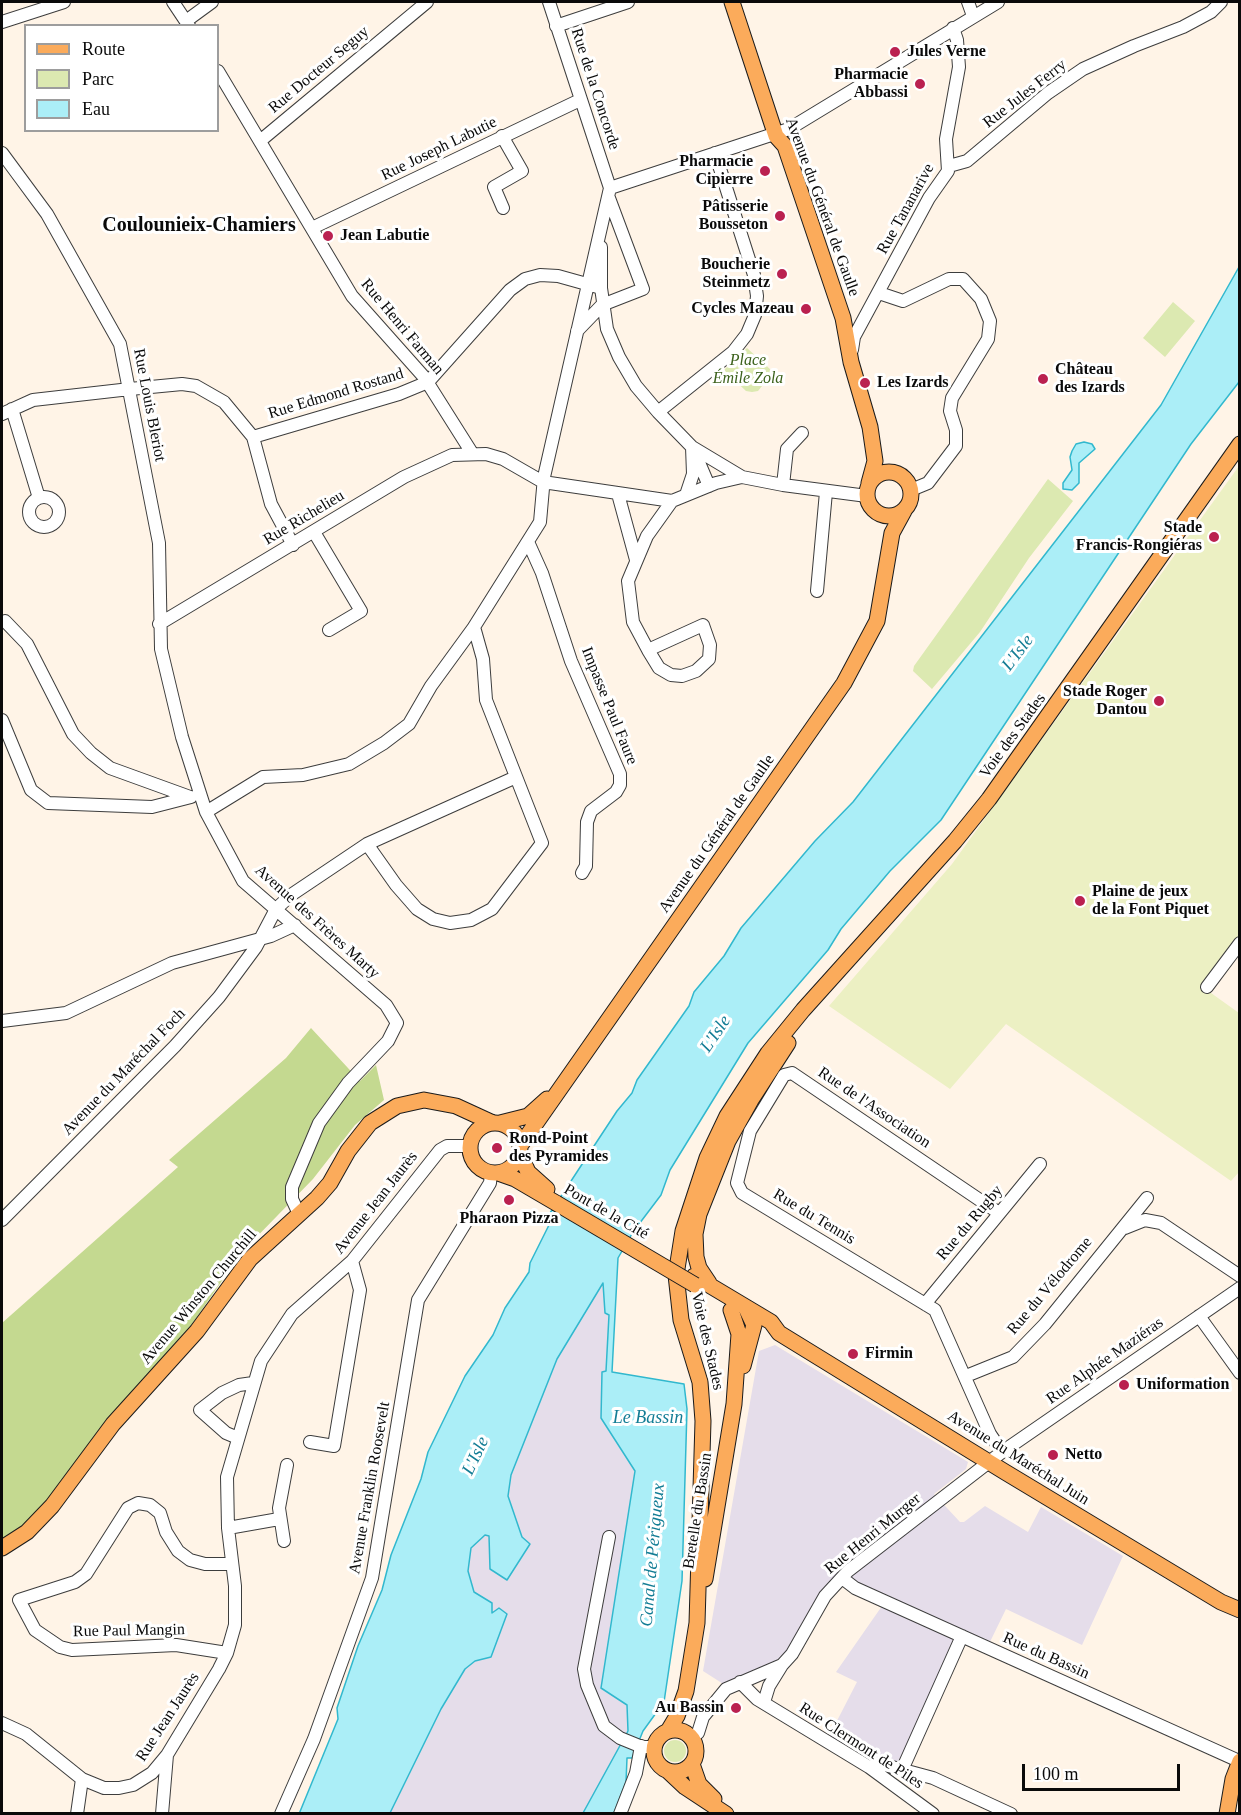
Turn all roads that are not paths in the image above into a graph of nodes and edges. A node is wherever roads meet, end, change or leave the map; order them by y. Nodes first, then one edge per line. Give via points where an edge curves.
1 (64, 2) edge
2 (173, 2) edge
3 (212, 2) edge
4 (427, 2) edge
5 (549, 2) edge
6 (628, 2) edge
7 (732, 2) edge
8 (968, 2) edge
9 (998, 2) edge
10 (1221, 2) edge
11 (973, 16) junction
12 (2, 22) edge
13 (188, 23) edge
14 (556, 26) junction
15 (953, 28) junction
16 (219, 73) edge
17 (580, 100) junction
18 (502, 136) junction
19 (776, 136) junction
20 (260, 141) junction
21 (715, 153) junction
22 (4, 160) edge
23 (949, 166) junction
24 (609, 192) junction
25 (503, 208) dead end
26 (312, 228) junction
27 (602, 229) junction
28 (587, 282) junction
29 (601, 288) junction
30 (879, 293) junction
31 (602, 305) junction
32 (577, 331) junction
33 (851, 362) junction
34 (428, 382) junction
35 (130, 389) junction
36 (7, 412) edge
37 (658, 412) junction
38 (870, 427) junction
39 (802, 433) dead end
40 (253, 437) junction
41 (1239, 444) edge
42 (692, 447) junction
43 (472, 453) junction
44 (896, 473) junction
45 (742, 477) junction
46 (543, 482) junction
47 (783, 485) junction
48 (709, 486) junction
49 (868, 489) junction
50 (911, 490) junction
51 (826, 492) junction
52 (618, 494) junction
53 (686, 495) junction
54 (39, 498) dead end
55 (672, 501) junction
56 (873, 510) junction
57 (904, 511) junction
58 (314, 532) junction
59 (529, 544) junction
60 (292, 545) junction
61 (636, 560) junction
62 (817, 591) dead end
63 (883, 591) junction
64 (5, 621) dead end
65 (159, 624) junction
66 (474, 627) junction
67 (329, 630) dead end
68 (648, 650) junction
69 (2, 720) edge
70 (516, 777) junction
71 (195, 796) junction
72 (206, 812) junction
73 (367, 844) junction
74 (582, 873) dead end
75 (276, 909) junction
76 (295, 925) junction
77 (261, 939) junction
78 (1239, 943) edge
79 (861, 947) junction
80 (1207, 987) dead end
81 (2, 1021) edge
82 (560, 1087) junction
83 (440, 1102) junction
84 (496, 1123) junction
85 (750, 1131) joint
86 (471, 1142) junction
87 (520, 1150) junction
88 (1040, 1164) dead end
89 (494, 1173) junction
90 (1147, 1198) dead end
91 (558, 1200) junction
92 (999, 1213) junction
93 (299, 1214) junction
94 (2, 1220) edge
95 (1122, 1230) junction
96 (352, 1261) junction
97 (1239, 1276) edge
98 (694, 1280) junction
99 (713, 1288) junction
100 (1239, 1288) edge
101 (925, 1304) junction
102 (746, 1308) junction
103 (731, 1310) junction
104 (1199, 1316) junction
105 (766, 1330) junction
106 (745, 1338) junction
107 (1239, 1373) edge
108 (966, 1376) junction
109 (253, 1383) junction
110 (237, 1438) junction
111 (310, 1442) dead end
112 (995, 1457) junction
113 (288, 1465) dead end
114 (279, 1519) junction
115 (228, 1528) junction
116 (609, 1536) dead end
117 (284, 1541) dead end
118 (2, 1548) edge
119 (232, 1564) junction
120 (842, 1578) junction
121 (1239, 1610) edge
122 (697, 1623) junction
123 (962, 1636) junction
124 (227, 1653) junction
125 (782, 1665) junction
126 (753, 1676) junction
127 (740, 1682) junction
128 (686, 1691) junction
129 (768, 1703) junction
130 (2, 1723) edge
131 (668, 1731) junction
132 (690, 1736) junction
133 (645, 1746) junction
134 (167, 1755) junction
135 (1239, 1761) edge
136 (692, 1764) junction
137 (869, 1767) junction
138 (902, 1770) junction
139 (668, 1771) junction
140 (82, 1779) junction
141 (722, 1812) edge
142 (1005, 1812) edge
143 (77, 1814) edge
144 (162, 1814) edge
145 (281, 1814) edge
146 (620, 1814) edge
147 (933, 1814) edge
148 (1227, 1814) edge

1 - 12 street
2 - 13 street
3 - 13 street
4 - 20 street, Rue Docteur Seguy
5 - 14 street, Rue de la Concorde
6 - 14 street
7 - 19 main road, Avenue du Général de Gaulle
8 - 11 street
9 - 11 street
10 - 23 street, Rue Jules Ferry via 1183,27 1083,69 1048,93 968,161
11 - 15 street
14 - 17 street, Rue de la Concorde
15 - 19 street
15 - 23 street, Rue Tananarive via 959,67 946,139
16 - 20 street, Rue Henri Farman
17 - 18 street, Rue Joseph Labutie
17 - 24 street, Rue de la Concorde
18 - 25 street via 522,171 494,187
18 - 26 street, Rue Joseph Labutie
19 - 21 street
19 - 33 main road, Avenue du Général de Gaulle via 777,149
20 - 26 street, Rue Henri Farman
21 - 24 street
21 - 37 street via 754,275 755,315 733,352
22 - 35 street, Rue Louis Bleriot via 47,214 111,327 120,344
23 - 30 street, Rue Tananarive
24 - 27 street
24 - 31 street, Rue de la Concorde via 643,289
26 - 34 street, Rue Henri Farman via 362,310
27 - 28 street
27 - 29 street
28 - 29 street, Rue Edmond Rostand
28 - 32 street
28 - 34 street, Rue Edmond Rostand via 540,276 516,284
29 - 31 street
30 - 33 street, Rue Tananarive via 854,337
30 - 50 street via 903,301 949,279 963,279 986,308 990,321 983,348 952,398 950,411 956,446 928,483
31 - 32 street
31 - 37 street via 619,357
32 - 46 street
33 - 38 main road
34 - 40 street, Rue Edmond Rostand
34 - 43 street, Rue Henri Farman
35 - 36 street via 33,400
35 - 40 street via 196,386 224,402
35 - 65 street, Rue Louis Bleriot via 159,543
36 - 54 street
37 - 42 street
38 - 44 main road
38 - 49 main road via 875,461
39 - 47 street via 787,450
40 - 60 street via 271,504
41 - 79 main road, Voie des Stades via 1006,776 955,841
42 - 45 street
42 - 48 street
42 - 53 street via 693,474
43 - 46 street via 503,459
43 - 58 street, Rue Richelieu via 436,460
44 - 49 main road via 881,473
44 - 50 main road via 906,479
45 - 47 street
45 - 48 street
46 - 52 street
46 - 59 street via 540,522
47 - 51 street
48 - 53 street
49 - 51 street
49 - 56 main road
50 - 57 main road
51 - 62 street
52 - 55 street
52 - 61 street
53 - 55 street
55 - 61 street via 647,536
56 - 57 main road via 892,517
56 - 63 main road, Avenue du Général de Gaulle via 881,532
57 - 63 main road, Avenue du Général de Gaulle via 892,533
58 - 60 street, Rue Richelieu
58 - 67 street via 361,611
59 - 66 street
59 - 74 street, Impasse Paul Faure via 571,661 620,774 615,792 591,811
60 - 65 street, Rue Richelieu
61 - 68 street via 628,582 633,622
63 - 82 main road, Avenue du Général de Gaulle via 870,638 844,682
64 - 71 street via 27,644 73,734 91,753 110,768
65 - 71 street, Avenue des Frères Marty via 161,649
66 - 70 street via 483,659 486,700
66 - 72 street via 409,724 384,743 349,764 303,775 263,777
68 - 68 street via 659,668 682,676 696,671 709,659 710,645 703,625
69 - 71 street via 31,790 48,803 152,807
70 - 73 street
70 - 73 street via 541,837 541,848 492,909 471,920 450,923 417,909
71 - 72 street, Avenue des Frères Marty
72 - 75 street, Avenue des Frères Marty via 243,881
73 - 75 street via 291,894
75 - 76 street, Avenue des Frères Marty
75 - 77 street, Avenue du Maréchal Foch
76 - 77 street
76 - 93 street, Avenue des Frères Marty via 386,1005 397,1023 388,1041 348,1083 319,1124 292,1187 292,1199
77 - 81 street via 164,966 66,1013
77 - 94 street, Avenue du Maréchal Foch via 219,997 174,1046
78 - 80 street
79 - 99 main road, Voie des Stades via 776,1061 720,1158 695,1234 699,1269
79 - 122 main road, Voie des Stades via 788,1028 741,1092 707,1158 683,1231 677,1294 703,1410
82 - 84 main road, Avenue du Général de Gaulle via 528,1116
82 - 87 main road, Avenue du Général de Gaulle
83 - 84 main road, Avenue Winston Churchill
83 - 86 main road via 454,1110 471,1130
83 - 93 main road, Avenue Winston Churchill via 424,1100 397,1106 370,1123 330,1183
84 - 86 main road via 480,1128
84 - 87 main road via 514,1131
85 - 92 street, Rue de l'Association via 784,1075 792,1073
85 - 101 street, Rue du Tennis via 737,1182 742,1193
86 - 89 main road via 470,1153 478,1166
86 - 96 street, Avenue Jean Jaurès via 440,1149
87 - 89 main road via 512,1167
87 - 91 main road, Pont de la Cité via 532,1177
88 - 92 street, Rue du Rugby
89 - 91 main road, Pont de la Cité
89 - 145 street, Avenue Franklin Roosevelt via 418,1300 372,1578 314,1739
90 - 95 street, Rue du Vélodrome
91 - 98 main road, Pont de la Cité, bridge
92 - 101 street, Rue du Rugby
93 - 118 main road, Avenue Winston Churchill via 250,1259 197,1331 114,1424 52,1506 27,1532
95 - 97 street via 1145,1220 1161,1223
95 - 108 street, Rue du Vélodrome via 1013,1357
96 - 109 street, Avenue Jean Jaurès via 281,1328 261,1360
96 - 111 street via 360,1290 334,1446
98 - 99 main road, Avenue du Maréchal Juin
98 - 103 main road, Avenue du Maréchal Juin
99 - 102 main road, Avenue du Maréchal Juin
100 - 104 street, Rue Alphée Maziéras
101 - 108 street via 935,1310
102 - 105 main road
102 - 105 main road, Avenue du Maréchal Juin via 771,1322
103 - 105 main road, Avenue du Maréchal Juin
103 - 106 main road, Bretelle du Bassin
104 - 107 street
104 - 112 street, Rue Alphée Maziéras
105 - 106 main road
105 - 112 main road, Avenue du Maréchal Juin
106 - 122 main road, Bretelle du Bassin
108 - 112 street via 990,1434
109 - 110 street, Avenue Jean Jaurès
109 - 110 street via 222,1393 200,1410
110 - 115 street, Avenue Jean Jaurès via 227,1477
112 - 120 street, Rue Henri Murger
112 - 121 main road, Avenue du Maréchal Juin
113 - 114 street
114 - 115 street
114 - 117 street
115 - 119 street, Avenue Jean Jaurès
116 - 133 street via 584,1669 604,1726 620,1738
119 - 124 street, Avenue Jean Jaurès via 235,1624
119 - 124 street, Rue Paul Mangin via 190,1560 178,1551 160,1513 150,1505 138,1503 128,1508 86,1574 75,1582 20,1600 35,1630 60,1647 72,1650 176,1645
120 - 123 street, Rue du Bassin via 855,1588
120 - 125 street, Rue Henri Murger via 825,1596
122 - 128 main road, Voie des Stades
123 - 135 street, Rue du Bassin
123 - 138 street
124 - 134 street, Rue Jean Jaurès
125 - 126 street
125 - 129 street, Rue Henri Murger
126 - 127 street
126 - 129 street
127 - 129 street, Rue Clermont de Piles via 757,1699
127 - 132 street via 717,1697 703,1717 698,1733
128 - 131 main road, Voie des Stades
128 - 132 main road, Voie des Stades
129 - 137 street, Rue Clermont de Piles
130 - 140 street, Rue Jean Jaurès via 26,1734
131 - 132 main road via 680,1730
131 - 133 main road
132 - 136 main road via 697,1754
133 - 139 main road
133 - 146 street
134 - 140 street, Rue Jean Jaurès via 152,1773 133,1785 104,1788
134 - 144 street
135 - 148 main road
136 - 139 main road via 681,1771
136 - 141 main road via 699,1784
137 - 138 street via 881,1764
137 - 147 street, Rue Clermont de Piles
138 - 142 street via 933,1778
139 - 141 main road
140 - 143 street

